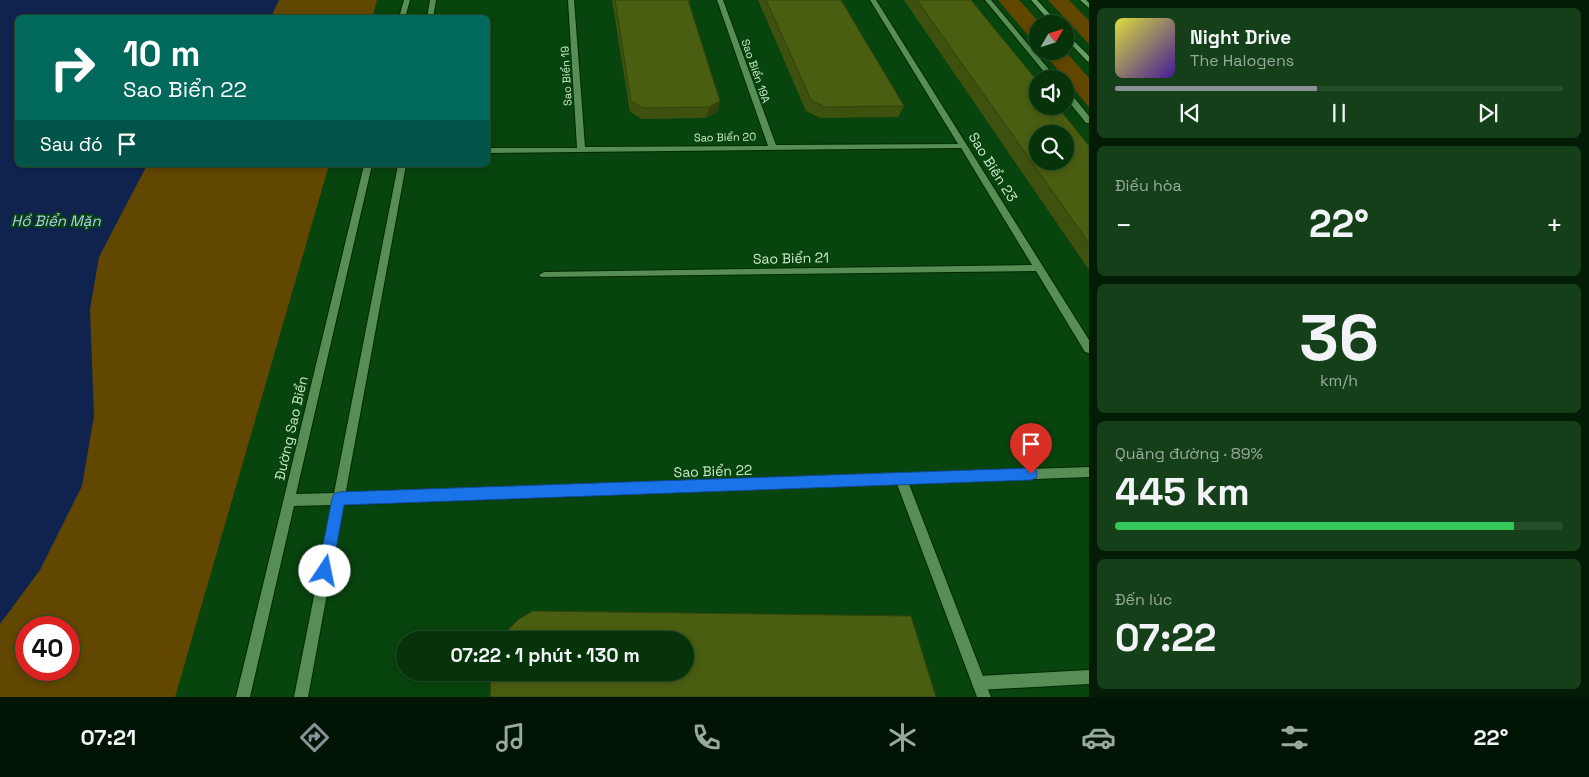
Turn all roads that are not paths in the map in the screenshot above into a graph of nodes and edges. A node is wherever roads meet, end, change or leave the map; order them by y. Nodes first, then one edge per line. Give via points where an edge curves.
1 (407, 0) edge
2 (434, 0) edge
3 (571, 0) edge
4 (720, 0) edge
5 (873, 0) edge
6 (988, 0) edge
7 (1034, 0) edge
8 (1083, 0) edge
9 (1089, 6) edge
10 (403, 15) edge
11 (431, 15) edge
12 (1048, 15) edge
13 (1074, 44) edge
14 (1089, 60) edge
15 (1046, 70) edge
16 (1074, 103) edge
17 (1089, 121) edge
18 (963, 146) junction
19 (773, 148) junction
20 (580, 150) junction
21 (490, 151) edge
22 (368, 167) edge
23 (402, 167) edge
24 (1039, 268) junction
25 (544, 275) dead end
26 (1089, 349) edge
27 (1089, 472) edge
28 (901, 478) junction
29 (339, 499) junction
30 (290, 500) junction
31 (1089, 677) edge
32 (979, 683) junction
33 (243, 697) edge
34 (301, 697) edge
35 (984, 697) edge

1 - 10 street
2 - 11 street
3 - 20 street, Sao Biển 19
4 - 19 street, Sao Biển 19A
5 - 18 street, Sao Biển 23
6 - 15 street
7 - 12 main road
8 - 9 main road
13 - 14 main road
16 - 17 street
18 - 19 street, Sao Biển 20
18 - 24 street, Sao Biển 23
19 - 20 street, Sao Biển 20
20 - 21 street, Sao Biển 20
22 - 30 street, Đường Sao Biển
23 - 29 street
24 - 25 street, Sao Biển 21
24 - 26 street, Sao Biển 23
27 - 28 street, Sao Biển 22
28 - 29 street, Sao Biển 22
28 - 32 street
29 - 30 street, Sao Biển 22
29 - 34 street
30 - 33 street, Đường Sao Biển
31 - 32 street
32 - 35 street

